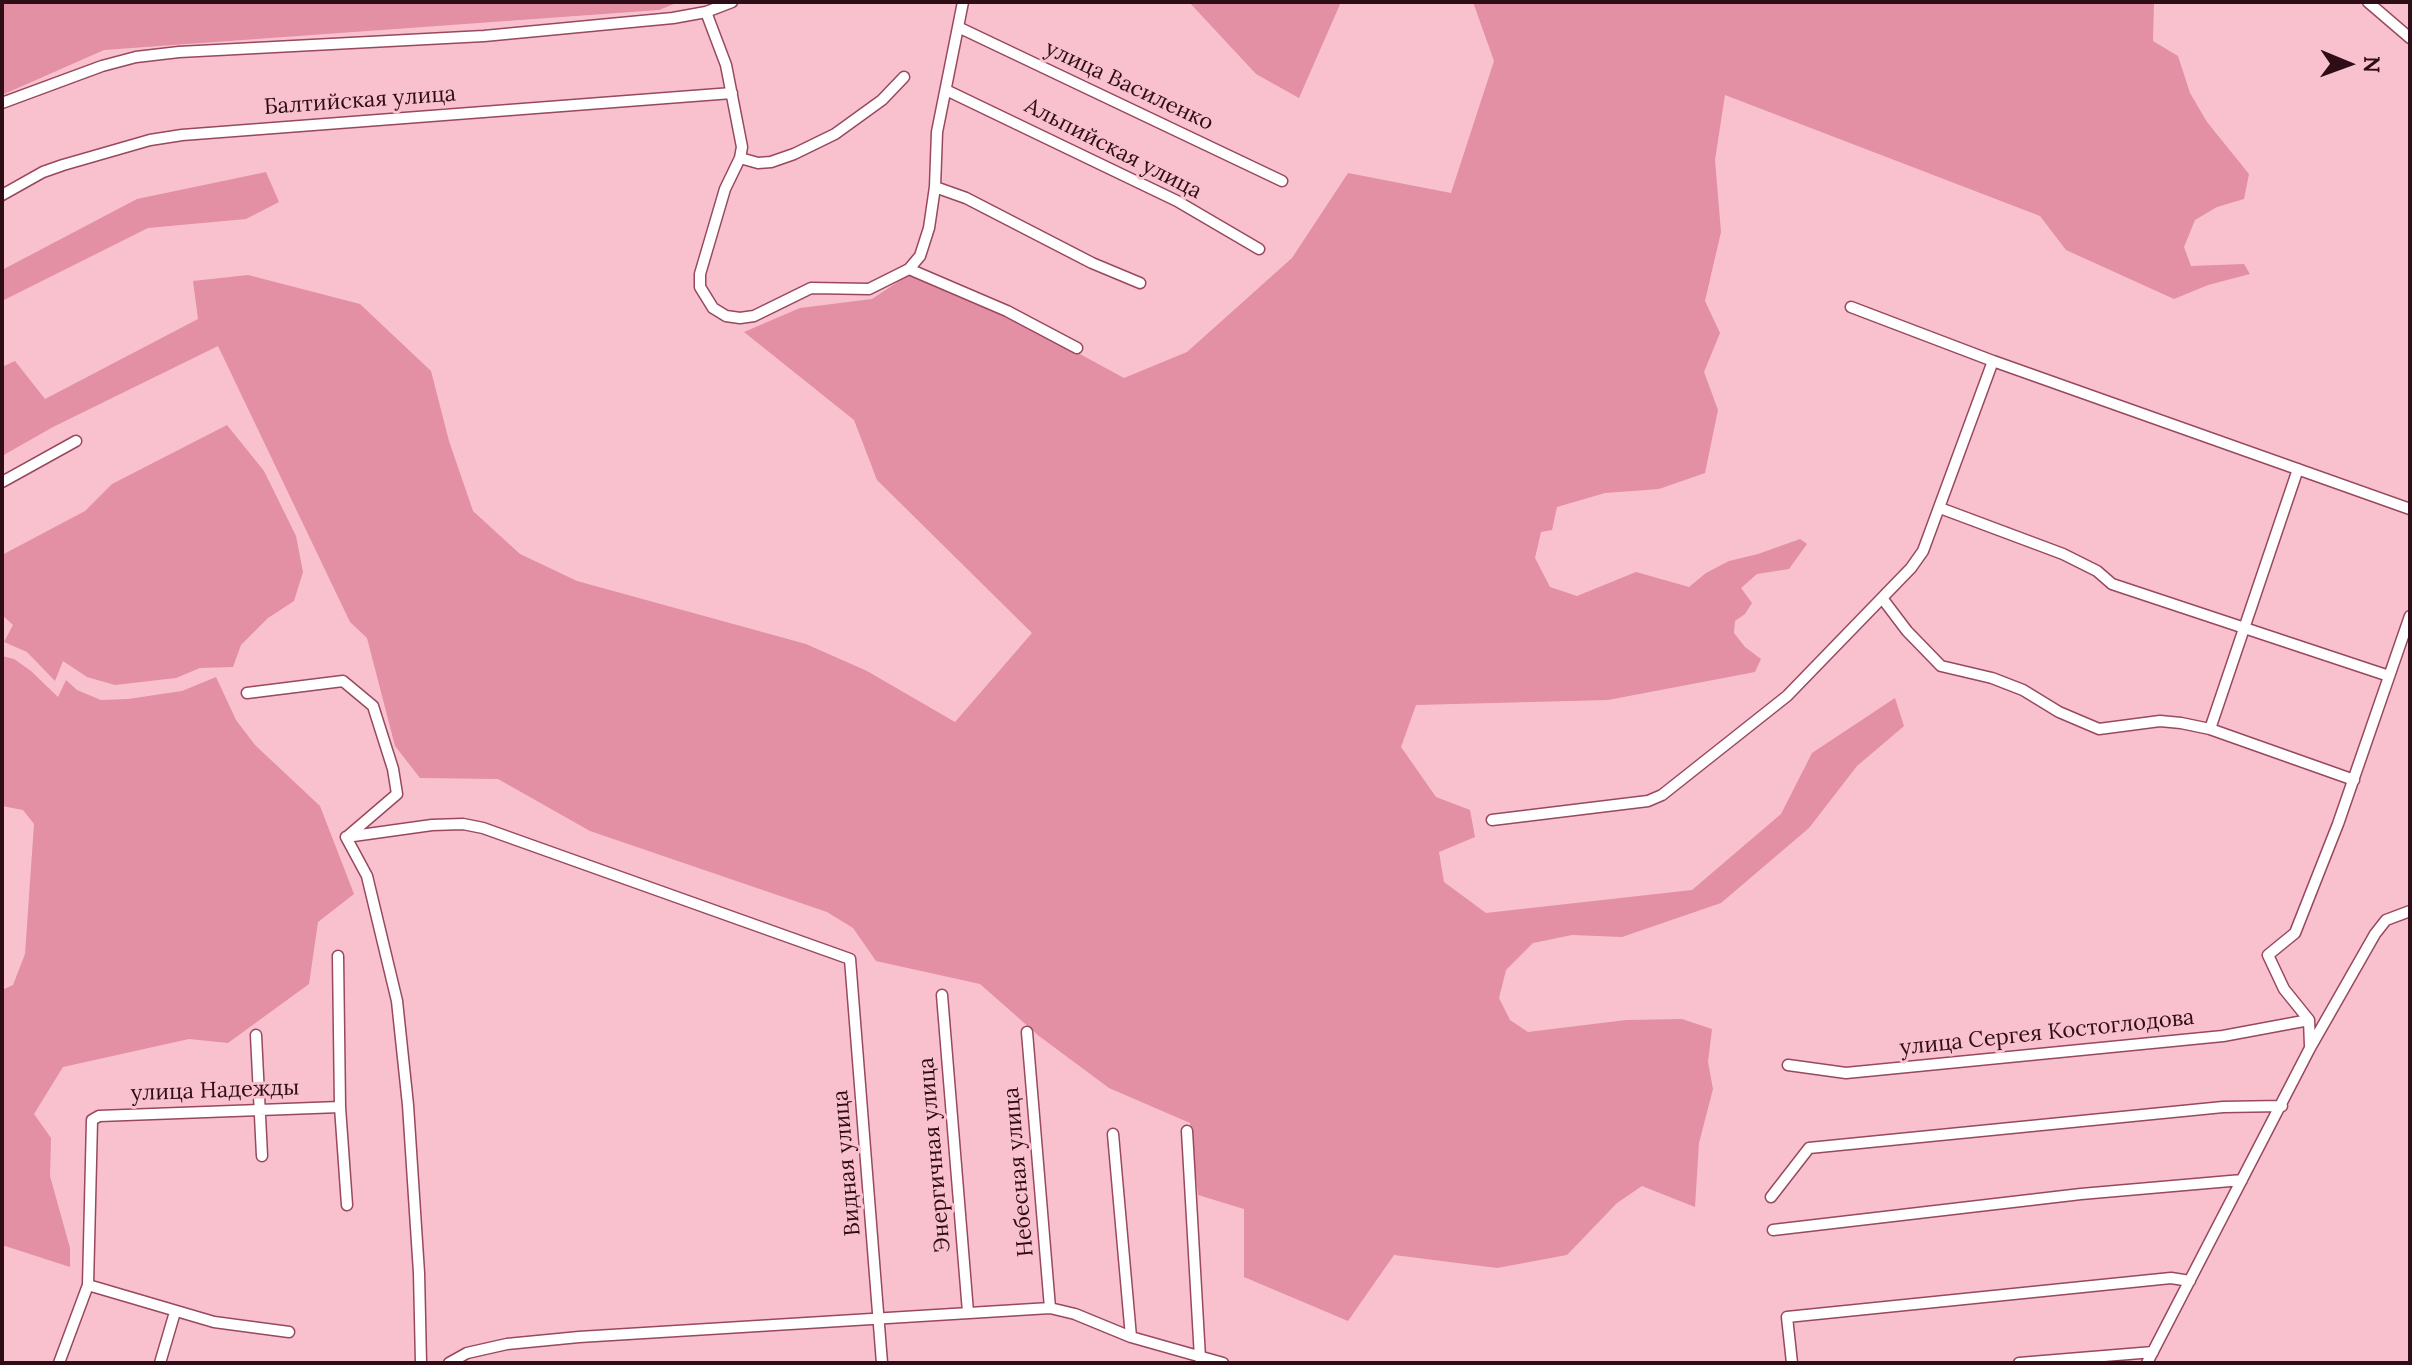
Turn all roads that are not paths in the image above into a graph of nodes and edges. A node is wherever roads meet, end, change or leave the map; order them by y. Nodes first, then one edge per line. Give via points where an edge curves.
1 (732, 2) edge
2 (963, 2) edge
3 (2368, 2) edge
4 (706, 12) junction
5 (958, 27) junction
6 (2410, 38) edge
7 (904, 77) dead end
8 (946, 90) junction
9 (732, 93) junction
10 (2, 103) edge
11 (740, 158) junction
12 (1282, 181) dead end
13 (935, 187) junction
14 (2, 195) edge
15 (1259, 249) dead end
16 (909, 269) junction
17 (1140, 283) dead end
18 (1851, 307) dead end
19 (1077, 348) dead end
20 (1993, 361) junction
21 (76, 441) dead end
22 (2298, 469) junction
23 (2, 482) edge
24 (1940, 508) junction
25 (2410, 509) edge
26 (1882, 598) junction
27 (2410, 616) edge
28 (2243, 627) junction
29 (2389, 676) junction
30 (247, 693) dead end
31 (2210, 729) junction
32 (2354, 780) junction
33 (1492, 820) dead end
34 (346, 837) junction
35 (2410, 911) edge
36 (338, 956) dead end
37 (942, 995) dead end
38 (2309, 1020) junction
39 (1027, 1032) dead end
40 (256, 1035) dead end
41 (2310, 1048) junction
42 (1788, 1065) dead end
43 (2282, 1106) junction
44 (340, 1107) junction
45 (259, 1108) junction
46 (1187, 1131) dead end
47 (1113, 1134) dead end
48 (262, 1156) dead end
49 (2242, 1180) junction
50 (1771, 1197) dead end
51 (347, 1205) dead end
52 (1773, 1230) dead end
53 (2190, 1281) junction
54 (88, 1285) junction
55 (1050, 1308) junction
56 (175, 1312) junction
57 (968, 1312) junction
58 (879, 1317) junction
59 (289, 1332) dead end
60 (1131, 1337) junction
61 (2153, 1352) junction
62 (1200, 1358) junction
63 (59, 1363) edge
64 (160, 1363) edge
65 (421, 1363) edge
66 (449, 1363) edge
67 (882, 1363) edge
68 (1223, 1363) edge
69 (1792, 1363) edge
70 (2019, 1363) edge
71 (2147, 1363) edge

1 - 4 street
2 - 5 street
3 - 6 street
4 - 9 street
4 - 10 street via 484,36 136,57
5 - 8 street
5 - 12 street, улица Василенко
7 - 11 street via 835,134 771,162
8 - 13 street via 936,142
8 - 15 street, Альпийская улица via 1177,201
9 - 11 street
9 - 14 street, Балтийская улица via 182,135 63,165
11 - 16 street via 728,178 700,274 700,287 713,308 726,316 754,316 811,288 869,289
13 - 16 street via 926,243
13 - 17 street
16 - 19 street
18 - 20 street
20 - 22 street
20 - 24 street
21 - 23 street
22 - 25 street
22 - 28 street
24 - 26 street via 1923,551
24 - 28 street via 2063,554 2112,584
26 - 31 street via 1941,666 2023,690 2099,729 2160,721
26 - 33 street via 1770,712 1662,795
27 - 29 street
28 - 29 street
28 - 31 street
29 - 32 street
30 - 34 street via 343,681 373,706 397,794
31 - 32 street
32 - 38 street via 2295,933 2268,955 2284,989
34 - 58 street, Видная улица via 432,825 483,828 850,959
34 - 65 street via 367,876 397,1001 408,1105
35 - 41 street via 2386,920 2375,934
36 - 44 street
37 - 57 street, Энергичная улица
38 - 41 street
38 - 42 street, улица Сергея Костоглодова via 2223,1036 1846,1073
39 - 55 street, Небесная улица
40 - 45 street
41 - 43 street
43 - 49 street
43 - 50 street via 2223,1107 1809,1148
44 - 45 street, улица Надежды
44 - 51 street
45 - 48 street
45 - 54 street, улица Надежды via 92,1120
46 - 62 street
47 - 60 street
49 - 52 street
49 - 53 street
53 - 61 street
53 - 69 street via 2171,1278 1787,1317
54 - 56 street
54 - 63 street
55 - 57 street
55 - 60 street
56 - 59 street
56 - 64 street
57 - 58 street
58 - 66 street via 507,1344
58 - 67 street, Видная улица
60 - 62 street
61 - 70 street
61 - 71 street
62 - 68 street

